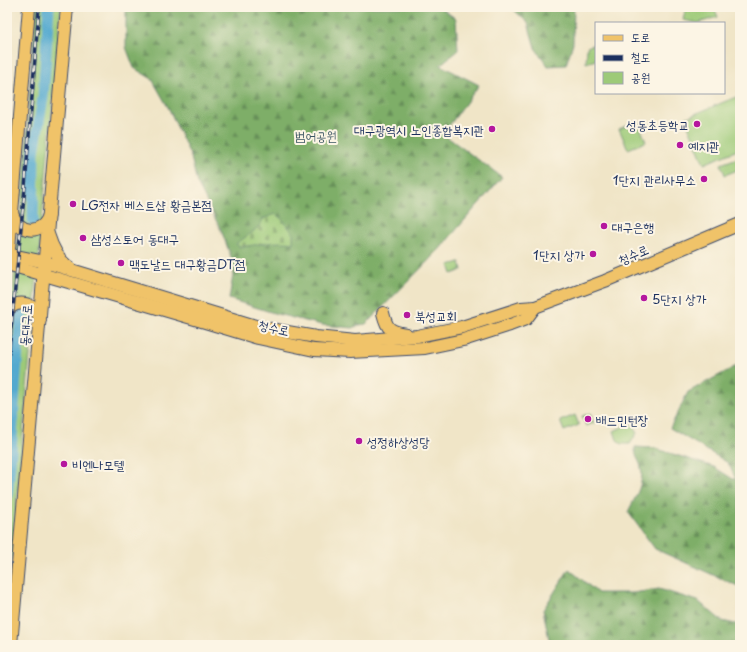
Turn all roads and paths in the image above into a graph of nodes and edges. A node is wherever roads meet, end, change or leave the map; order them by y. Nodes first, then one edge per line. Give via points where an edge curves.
1 (29, 7) edge
2 (67, 7) edge
3 (13, 207) junction
4 (49, 212) junction
5 (740, 224) edge
6 (9, 228) edge
7 (47, 230) junction
8 (7, 262) edge
9 (44, 268) junction
10 (77, 272) junction
11 (64, 281) junction
12 (41, 300) junction
13 (535, 308) junction
14 (7, 311) edge
15 (383, 313) dead end
16 (40, 322) junction
17 (417, 336) junction
18 (11, 645) edge

1 - 3 main road
2 - 4 main road, 동대구로
3 - 4 main road via 16,222 28,230 42,226
3 - 6 main road
4 - 7 main road, 동대구로
5 - 13 main road, 청수로
6 - 8 main road
7 - 9 main road, 동대구로
7 - 10 main road via 61,260
8 - 9 main road, 청수로
9 - 10 main road, 청수로
9 - 11 main road, 청수로
9 - 12 main road, 동대구로
10 - 17 main road, 청수로 via 259,327 355,341
11 - 12 main road via 49,288
11 - 13 main road, 청수로 via 258,338 314,350 350,352 425,348 463,340 510,325 526,319
12 - 16 main road, 동대구로
13 - 17 main road, 청수로 via 521,308 462,327
14 - 16 main road via 14,305 26,303 36,310
15 - 17 main road via 386,324 392,331
16 - 18 main road, 동대구로

